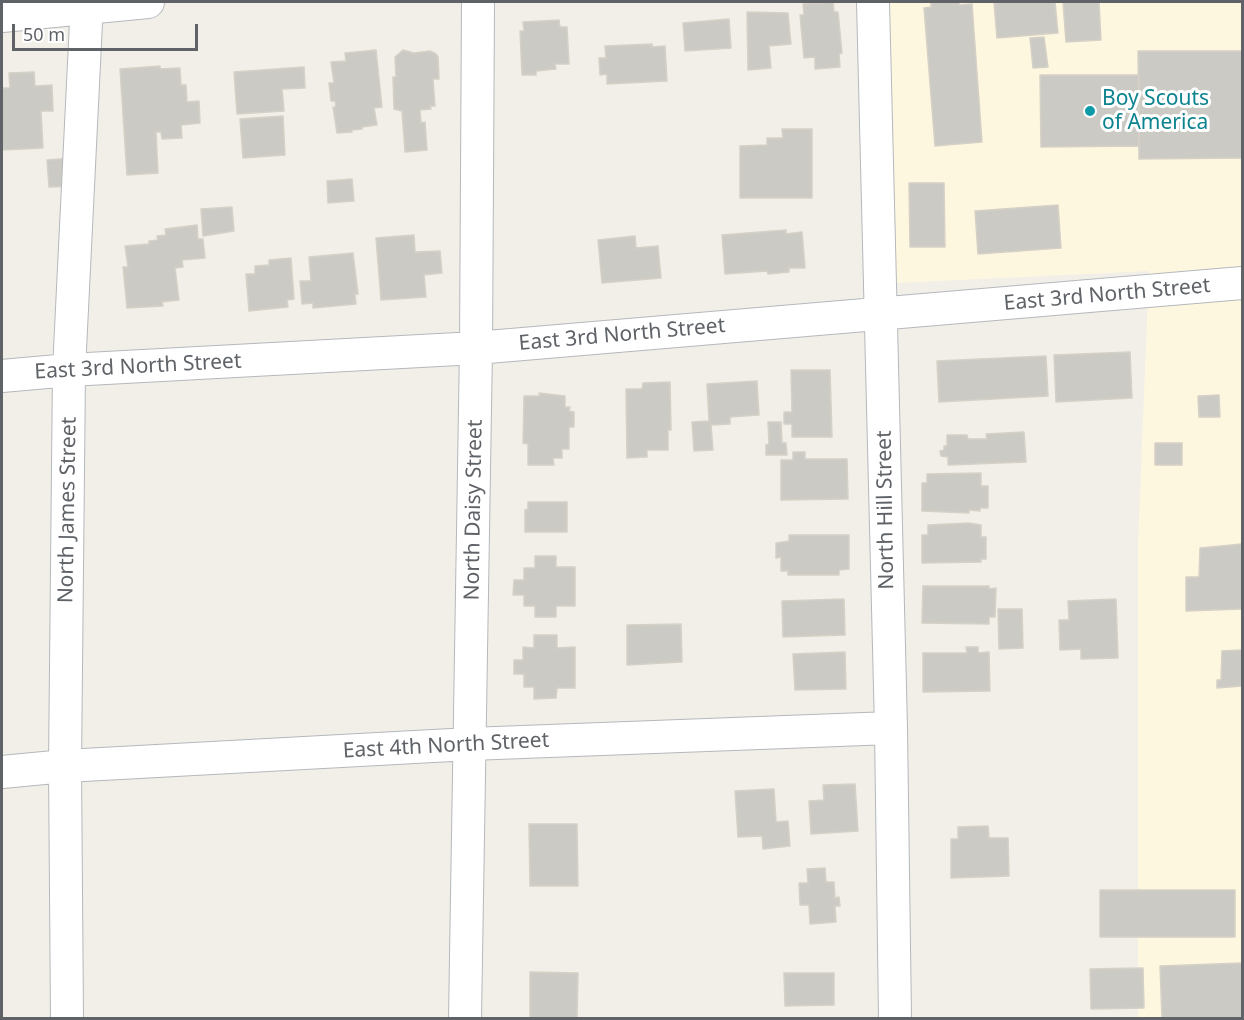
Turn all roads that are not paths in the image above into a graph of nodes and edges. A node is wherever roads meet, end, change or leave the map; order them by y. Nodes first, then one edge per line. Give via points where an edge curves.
1 (148, 2) edge
2 (478, 2) edge
3 (873, 2) edge
4 (87, 4) edge
5 (2, 16) edge
6 (1242, 283) edge
7 (881, 313) junction
8 (476, 348) junction
9 (69, 370) junction
10 (2, 376) edge
11 (891, 728) junction
12 (470, 744) junction
13 (65, 766) junction
14 (2, 772) edge
15 (66, 1018) edge
16 (465, 1018) edge
17 (895, 1018) edge

1 - 4 street
2 - 8 street, North Daisy Street
3 - 7 street, North Hill Street
4 - 5 street
4 - 9 street, North James Street
6 - 7 street, East 3rd North Street
7 - 8 street, East 3rd North Street
7 - 11 street, North Hill Street
8 - 9 street, East 3rd North Street
8 - 12 street, North Daisy Street
9 - 10 street, East 3rd North Street
9 - 13 street, North James Street
11 - 12 street, East 4th North Street
11 - 17 street, North Hill Street
12 - 13 street, East 4th North Street
12 - 16 street, North Daisy Street
13 - 14 street, East 4th North Street
13 - 15 street, North James Street

